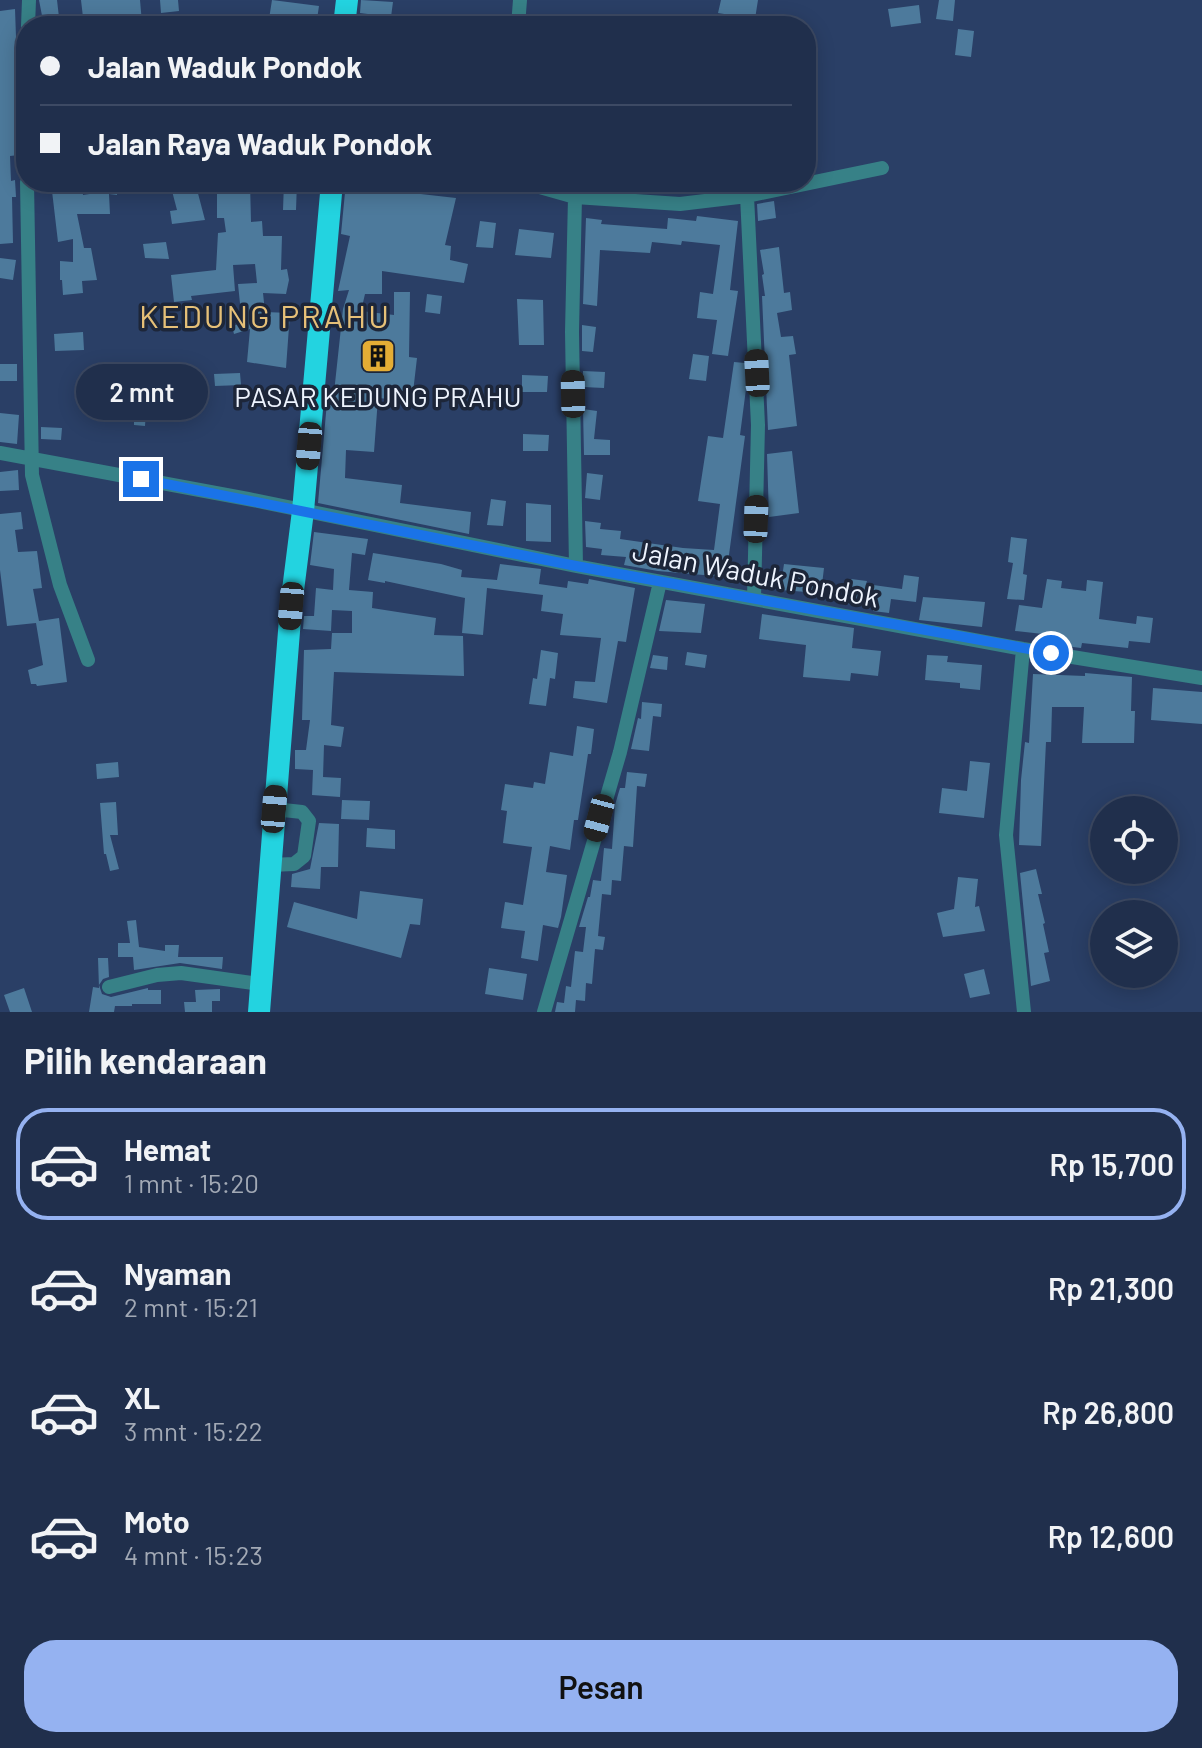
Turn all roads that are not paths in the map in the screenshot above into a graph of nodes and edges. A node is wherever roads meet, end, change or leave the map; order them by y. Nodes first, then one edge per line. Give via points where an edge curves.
1 (882, 168) dead end
2 (816, 182) edge
3 (27, 192) edge
4 (331, 192) edge
5 (557, 192) edge
6 (766, 192) edge
7 (747, 196) junction
8 (575, 197) junction
9 (0, 453) edge
10 (31, 459) junction
11 (303, 511) junction
12 (576, 566) junction
13 (660, 582) junction
14 (754, 599) junction
15 (1023, 649) junction
16 (88, 660) dead end
17 (1202, 678) edge
18 (274, 809) junction
19 (270, 865) junction
20 (260, 984) junction
21 (109, 987) dead end
22 (259, 1012) edge
23 (544, 1012) edge
24 (1024, 1012) edge

1 - 2 street
3 - 10 street
4 - 11 highway
5 - 8 street
6 - 7 street
7 - 8 street via 680,204
7 - 14 street via 758,425
8 - 12 street
9 - 10 street, Jalan Waduk Pondok
10 - 11 street, Jalan Waduk Pondok
10 - 16 street via 60,585
11 - 12 street, Jalan Waduk Pondok
11 - 18 highway
12 - 13 street, Jalan Waduk Pondok
13 - 14 street, Jalan Waduk Pondok
13 - 23 street via 620,752
14 - 15 street, Jalan Waduk Pondok
15 - 17 street, Jalan Waduk Pondok
15 - 24 street via 1006,835
18 - 19 highway
18 - 19 street via 302,812 309,821 304,856 294,864
19 - 20 highway
20 - 21 street via 181,973
20 - 22 highway

